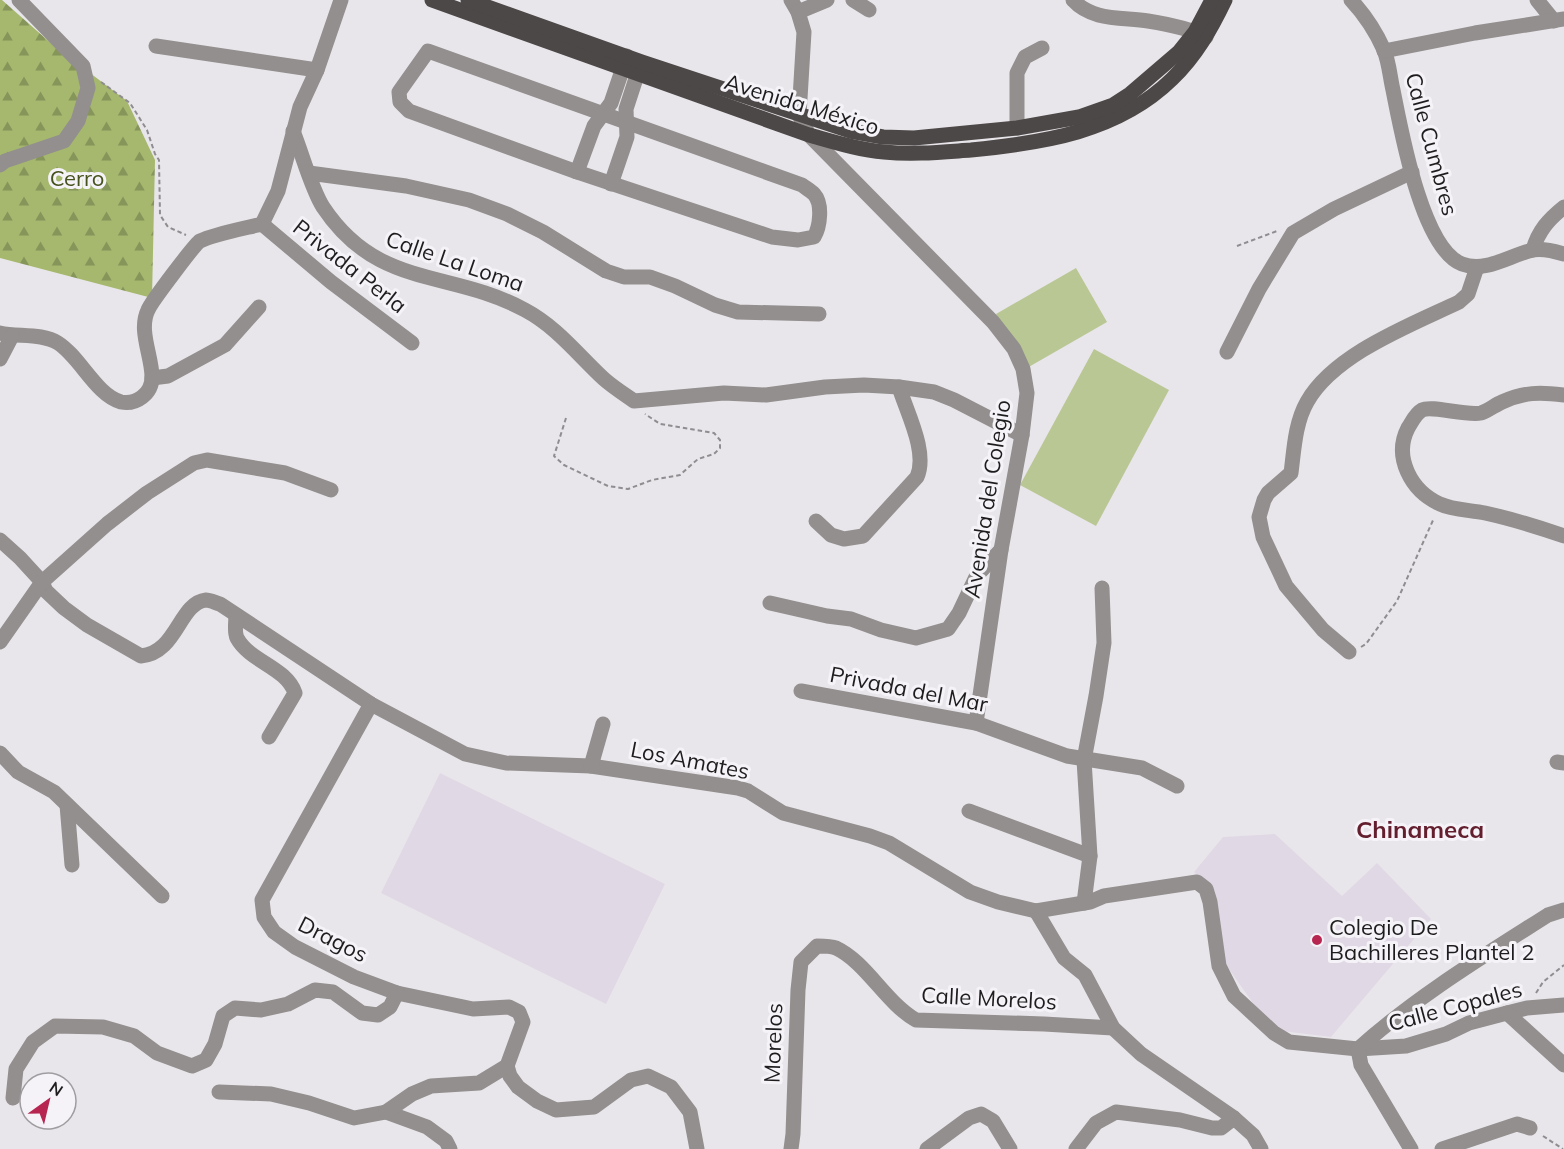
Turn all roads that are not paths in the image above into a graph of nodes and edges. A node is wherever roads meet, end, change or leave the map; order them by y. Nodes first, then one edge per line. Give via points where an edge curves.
1 (19, 0) edge
2 (341, 0) edge
3 (432, 0) edge
4 (468, 0) edge
5 (827, 0) edge
6 (853, 0) edge
7 (1073, 0) edge
8 (1212, 0) edge
9 (1225, 0) edge
10 (1351, 0) edge
11 (1537, 0) edge
12 (795, 6) edge
13 (869, 10) dead end
14 (1559, 20) edge
15 (1201, 34) junction
16 (156, 45) dead end
17 (1042, 48) dead end
18 (1384, 51) junction
19 (632, 65) junction
20 (316, 70) junction
21 (603, 115) junction
22 (799, 115) junction
23 (626, 123) junction
24 (1017, 128) junction
25 (293, 131) junction
26 (809, 135) junction
27 (0, 165) edge
28 (577, 172) junction
29 (1412, 172) junction
30 (309, 173) junction
31 (612, 184) junction
32 (1564, 207) edge
33 (262, 224) junction
34 (1533, 250) junction
35 (1564, 254) edge
36 (1478, 267) junction
37 (259, 307) dead end
38 (819, 314) dead end
39 (6, 335) edge
40 (412, 343) dead end
41 (1227, 352) dead end
42 (0, 359) edge
43 (152, 378) junction
44 (899, 387) junction
45 (1564, 395) edge
46 (1022, 435) junction
47 (331, 490) dead end
48 (816, 521) dead end
49 (1564, 536) edge
50 (0, 540) edge
51 (1001, 550) junction
52 (42, 582) junction
53 (1102, 588) dead end
54 (770, 603) dead end
55 (236, 615) junction
56 (0, 642) edge
57 (1349, 652) road end
58 (801, 691) dead end
59 (371, 704) junction
60 (976, 723) junction
61 (603, 724) dead end
62 (269, 737) dead end
63 (0, 753) edge
64 (1084, 760) junction
65 (591, 766) junction
66 (1177, 786) dead end
67 (67, 805) junction
68 (969, 811) dead end
69 (1090, 856) junction
70 (72, 865) dead end
71 (162, 896) dead end
72 (1084, 903) junction
73 (1564, 910) edge
74 (1036, 911) junction
75 (817, 946) joint
76 (397, 993) junction
77 (1564, 1005) edge
78 (1507, 1013) junction
79 (1113, 1028) junction
80 (1338, 1045) joint
81 (1358, 1049) junction
82 (1564, 1065) edge
83 (507, 1066) junction
84 (219, 1092) dead end
85 (13, 1098) dead end
86 (387, 1112) junction
87 (1234, 1118) junction
88 (1530, 1128) road end
89 (450, 1149) edge
90 (697, 1149) edge
91 (791, 1149) edge
92 (927, 1149) edge
93 (1010, 1149) edge
94 (1076, 1149) edge
95 (1262, 1149) edge
96 (1411, 1149) edge
97 (1442, 1149) edge

1 - 27 street via 83,66 88,88 78,121 64,141
2 - 20 street
3 - 19 main road, Avenida México
4 - 19 main road, Avenida México
5 - 12 street
6 - 13 street
7 - 15 street via 1079,7 1108,18 1147,21
8 - 15 main road, Avenida México
9 - 15 main road, Avenida México
10 - 18 street, Calle Cumbres
11 - 14 street
12 - 22 street via 804,32
14 - 18 street
15 - 24 main road, Avenida México via 1113,105 1079,117
15 - 26 main road, Avenida México via 1190,61 1171,81 1149,99 1087,131 1017,145 916,154 849,146
16 - 20 street
17 - 24 street via 1025,57 1017,73
18 - 29 street, Calle Cumbres
19 - 21 street
19 - 22 main road, Avenida México
19 - 23 street
19 - 26 main road, Avenida México
20 - 25 street
21 - 23 street
21 - 28 street via 594,126
21 - 28 street via 428,51 399,92 400,102 409,111
22 - 24 main road, Avenida México via 883,137 914,138
22 - 26 street, Avenida del Colegio
23 - 31 street via 627,137
23 - 31 street via 802,185 819,203 819,229 814,237 798,240 772,237
25 - 30 street, Calle La Loma
25 - 33 street via 278,191
26 - 46 street, Avenida del Colegio via 993,322 1014,349 1027,393
28 - 31 street
29 - 36 street, Calle Cumbres via 1439,243 1454,261
29 - 41 street via 1293,233 1258,289
30 - 38 street via 406,186 469,200 543,232 606,271 624,277 650,277 738,312
30 - 44 street, Calle La Loma via 322,205 338,228 369,255 403,271 495,296 526,310 557,332 606,381 634,400 864,385
32 - 34 street via 1537,237
33 - 40 street, Privada Perla
33 - 43 street via 199,242 147,311 145,331
34 - 35 street
34 - 36 street
36 - 57 street via 1459,303 1377,341 1326,377 1307,402 1296,435 1291,473 1268,493 1259,517 1263,537 1286,586 1323,630
37 - 43 street via 225,345 168,376
39 - 42 street
39 - 43 street via 58,343 108,395 120,402 132,403 143,398
44 - 46 street via 934,392
44 - 48 street via 920,452 917,477 863,536 844,539 831,535
45 - 49 street via 1521,395 1483,412 1430,408 1414,418 1401,446 1403,462 1413,480 1440,504 1526,523
46 - 51 street, Avenida del Colegio
47 - 52 street via 285,472 207,460 194,463 107,524
50 - 52 street
51 - 54 street via 977,575 948,629 916,638 851,619
51 - 60 street, Avenida del Colegio
52 - 55 street, Los Amates via 46,591 87,625 141,656 162,648 194,605 207,600
52 - 56 street
53 - 64 street via 1104,643
55 - 59 street, Los Amates
55 - 62 street via 236,636 291,682 295,693
58 - 60 street, Privada del Mar
59 - 65 street, Los Amates via 465,754 506,763
59 - 76 street, Dragos via 262,900 264,917 274,933 354,976
60 - 64 street, Privada del Mar
61 - 65 street
63 - 67 street via 18,772 54,792
64 - 66 street, Privada del Mar via 1142,768
64 - 69 street
65 - 74 street, Los Amates via 748,791 783,813 889,843 970,892
67 - 70 street
67 - 71 street
68 - 69 street
69 - 72 street
72 - 74 street, Los Amates
72 - 80 street, Los Amates via 1104,896 1197,882 1206,889 1219,966 1234,996 1289,1042
73 - 81 street via 1548,915 1444,981
74 - 79 street via 1064,958 1085,975
75 - 79 street, Calle Morelos via 835,947 916,1020
75 - 91 street, Morelos via 801,962
76 - 83 street, Dragos via 473,1009 509,1007 519,1012 523,1022
76 - 85 street via 390,1007 378,1015 362,1013 333,992 315,990 288,1004 261,1010 235,1008 223,1016 206,1060 192,1066 157,1053 134,1036 103,1027 55,1026 33,1041 16,1069
77 - 78 street, Calle Copales
78 - 81 street, Calle Copales via 1406,1046
78 - 82 street
79 - 87 street via 1141,1054
80 - 81 street, Calle Copales
81 - 96 street via 1360,1065
83 - 86 street via 479,1083 431,1086
83 - 90 street via 518,1088 556,1110 594,1107 631,1080 648,1076 671,1087 690,1112
84 - 86 street via 271,1094 354,1118
86 - 89 street via 427,1127 446,1141
87 - 94 street via 1221,1128 1212,1128 1116,1112 1096,1123
87 - 95 street
88 - 97 street via 1517,1124
92 - 93 street via 969,1118 981,1114 993,1121

